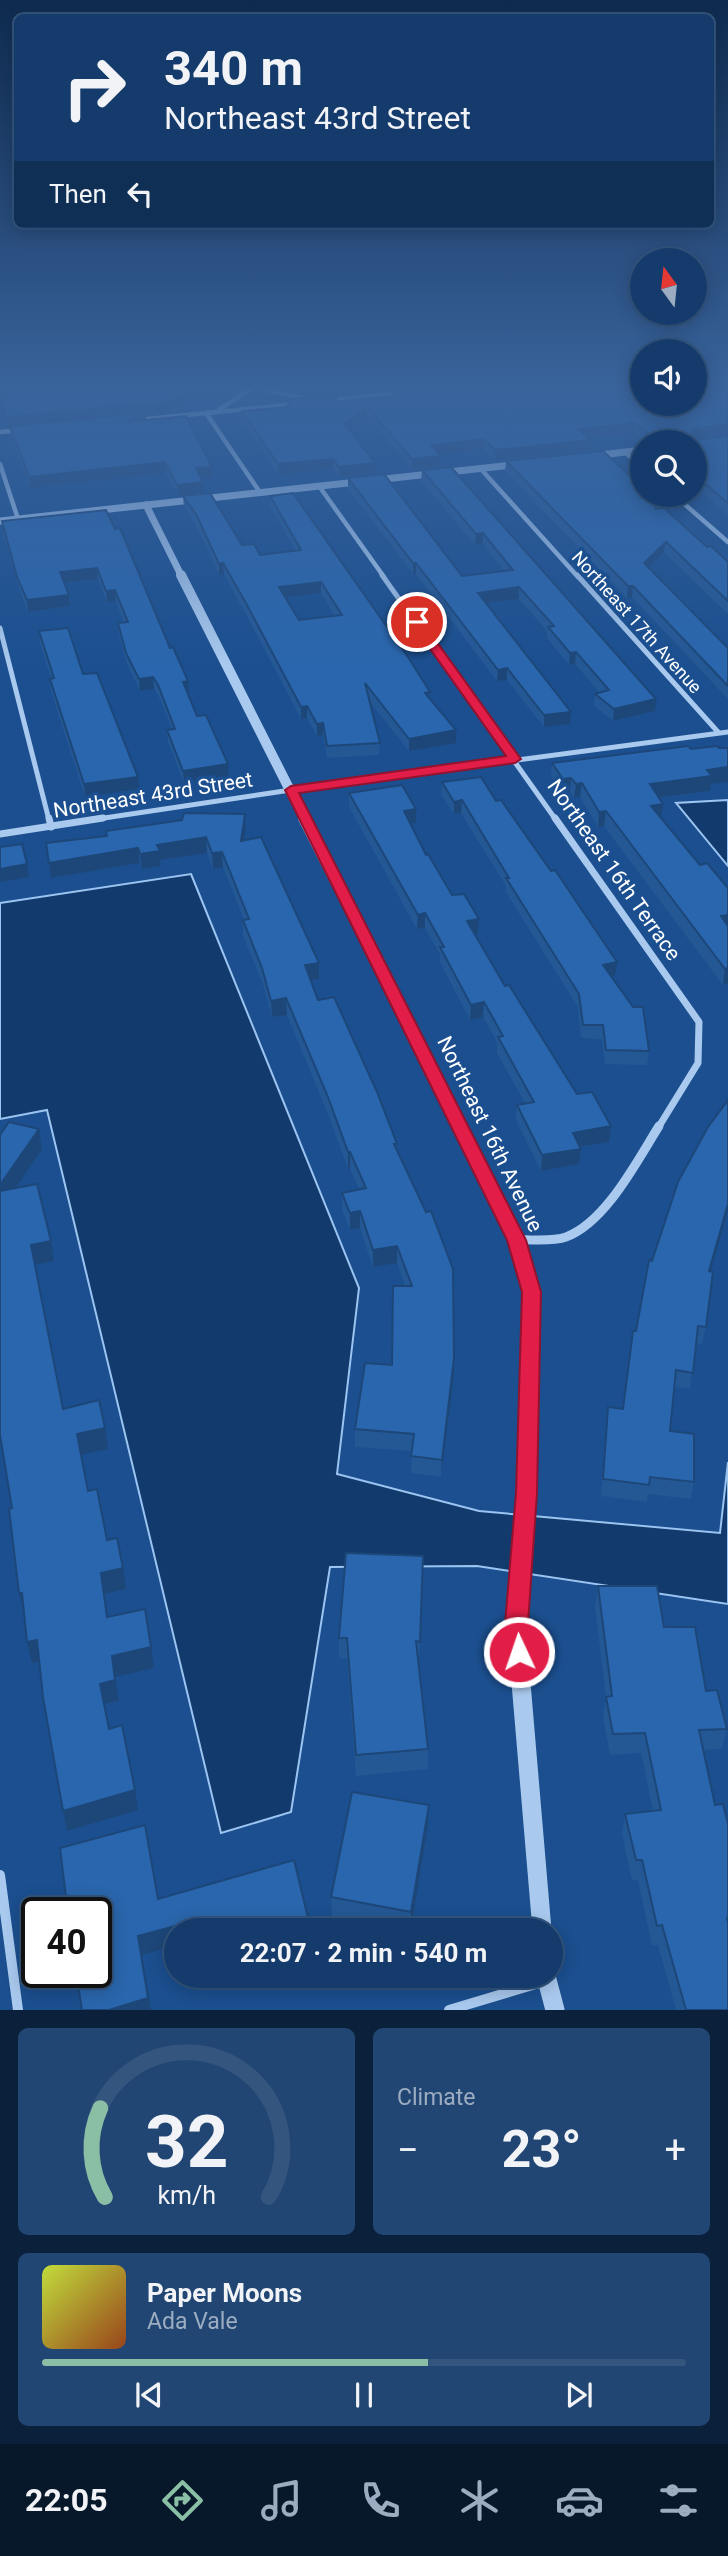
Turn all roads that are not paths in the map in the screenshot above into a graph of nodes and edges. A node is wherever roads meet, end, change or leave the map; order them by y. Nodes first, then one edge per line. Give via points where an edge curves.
1 (5, 478) edge
2 (250, 478) edge
3 (392, 478) edge
4 (489, 478) edge
5 (319, 486) junction
6 (259, 491) junction
7 (146, 505) junction
8 (688, 507) edge
9 (18, 519) junction
10 (0, 521) edge
11 (728, 542) edge
12 (0, 628) edge
13 (718, 732) junction
14 (728, 732) edge
15 (515, 759) junction
16 (291, 790) junction
17 (51, 827) junction
18 (0, 834) edge
19 (517, 1240) junction
20 (0, 1875) edge
21 (541, 1918) edge
22 (517, 1988) edge
23 (550, 1988) edge
24 (18, 2010) edge
25 (450, 2010) edge
26 (555, 2010) edge

1 - 9 street
2 - 6 street
3 - 5 street
4 - 13 street, Northeast 17th Avenue
5 - 6 street
5 - 15 street, Northeast 16th Terrace
6 - 7 street
7 - 9 street
7 - 16 street, Northeast 16th Avenue
8 - 11 street
9 - 10 street
12 - 17 street
13 - 14 street, Northeast 43rd Street
13 - 15 street, Northeast 43rd Street
15 - 16 street, Northeast 43rd Street
15 - 19 street, Northeast 16th Terrace via 699,1022 698,1063 600,1212 584,1228 563,1238
16 - 17 street, Northeast 43rd Street
16 - 19 street, Northeast 16th Avenue
17 - 18 street, Northeast 43rd Street
19 - 21 street, Northeast 16th Avenue via 532,1292 526,1493 516,1624
20 - 24 street
22 - 25 street
23 - 26 street

